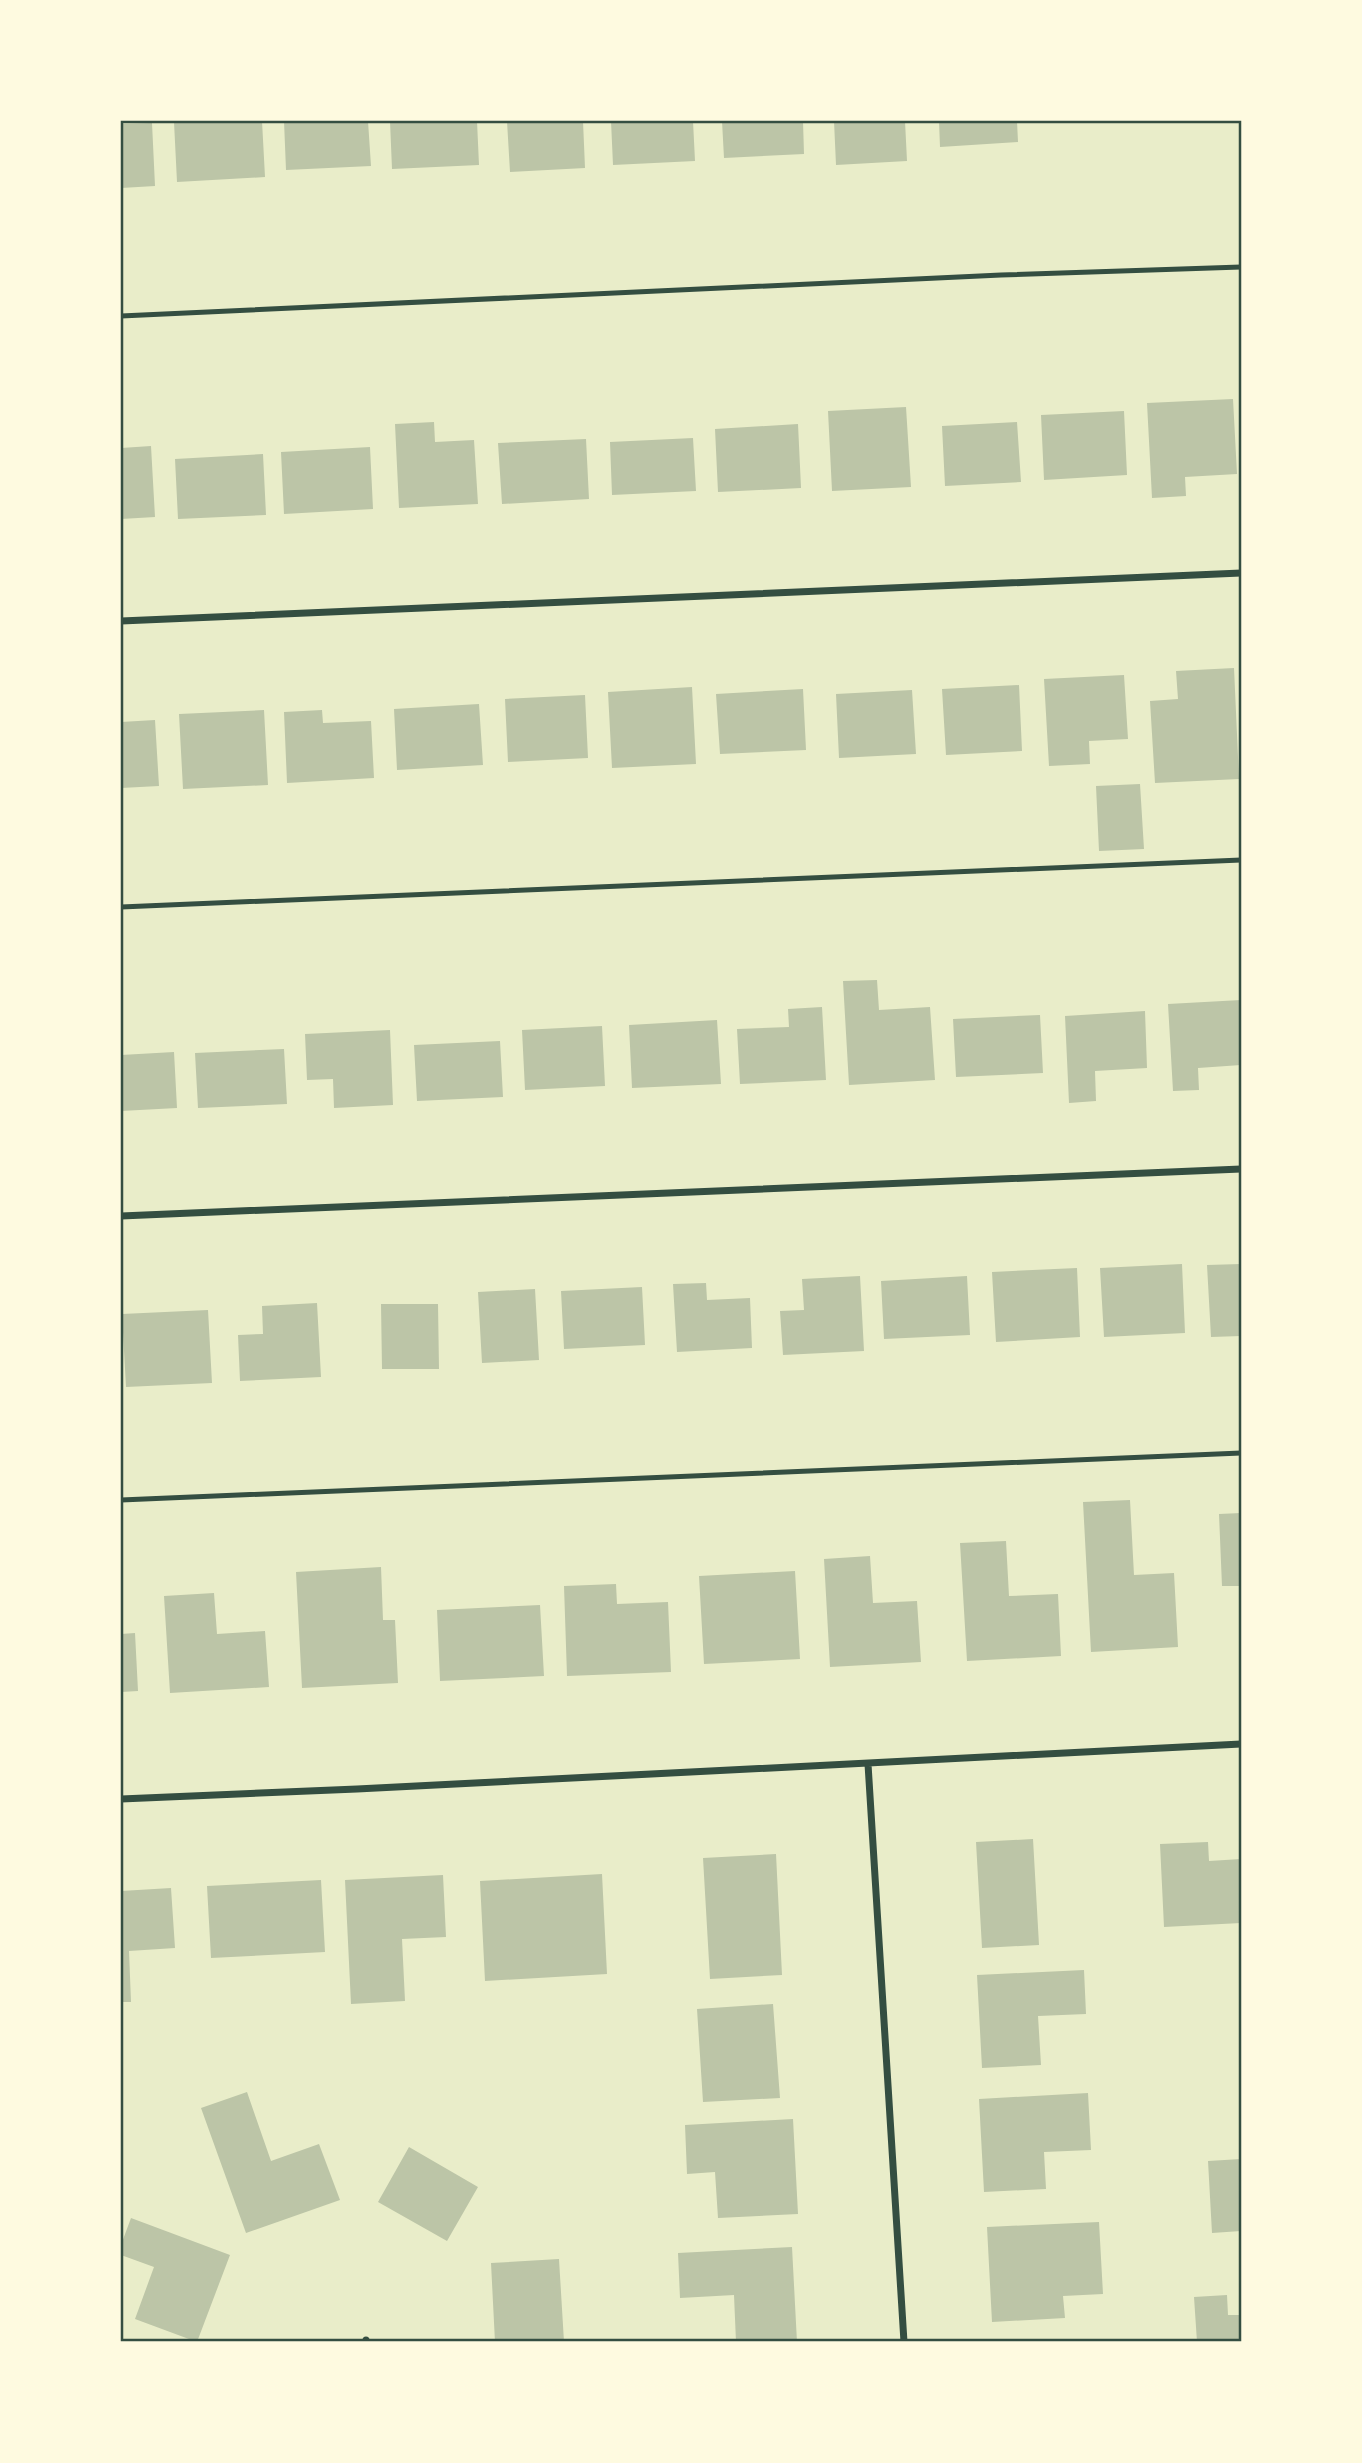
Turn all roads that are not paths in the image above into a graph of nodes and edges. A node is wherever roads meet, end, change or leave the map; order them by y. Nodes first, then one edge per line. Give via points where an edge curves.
1 (1241, 267) edge
2 (121, 317) edge
3 (1241, 573) edge
4 (121, 621) edge
5 (1241, 860) edge
6 (121, 907) edge
7 (1241, 1168) edge
8 (121, 1216) edge
9 (1241, 1454) edge
10 (121, 1500) edge
11 (1241, 1744) edge
12 (868, 1764) junction
13 (121, 1799) edge
14 (904, 2342) edge

1 - 2 lane
3 - 4 street
5 - 6 lane
7 - 8 street
9 - 10 lane
11 - 12 street
12 - 13 street
12 - 14 street

